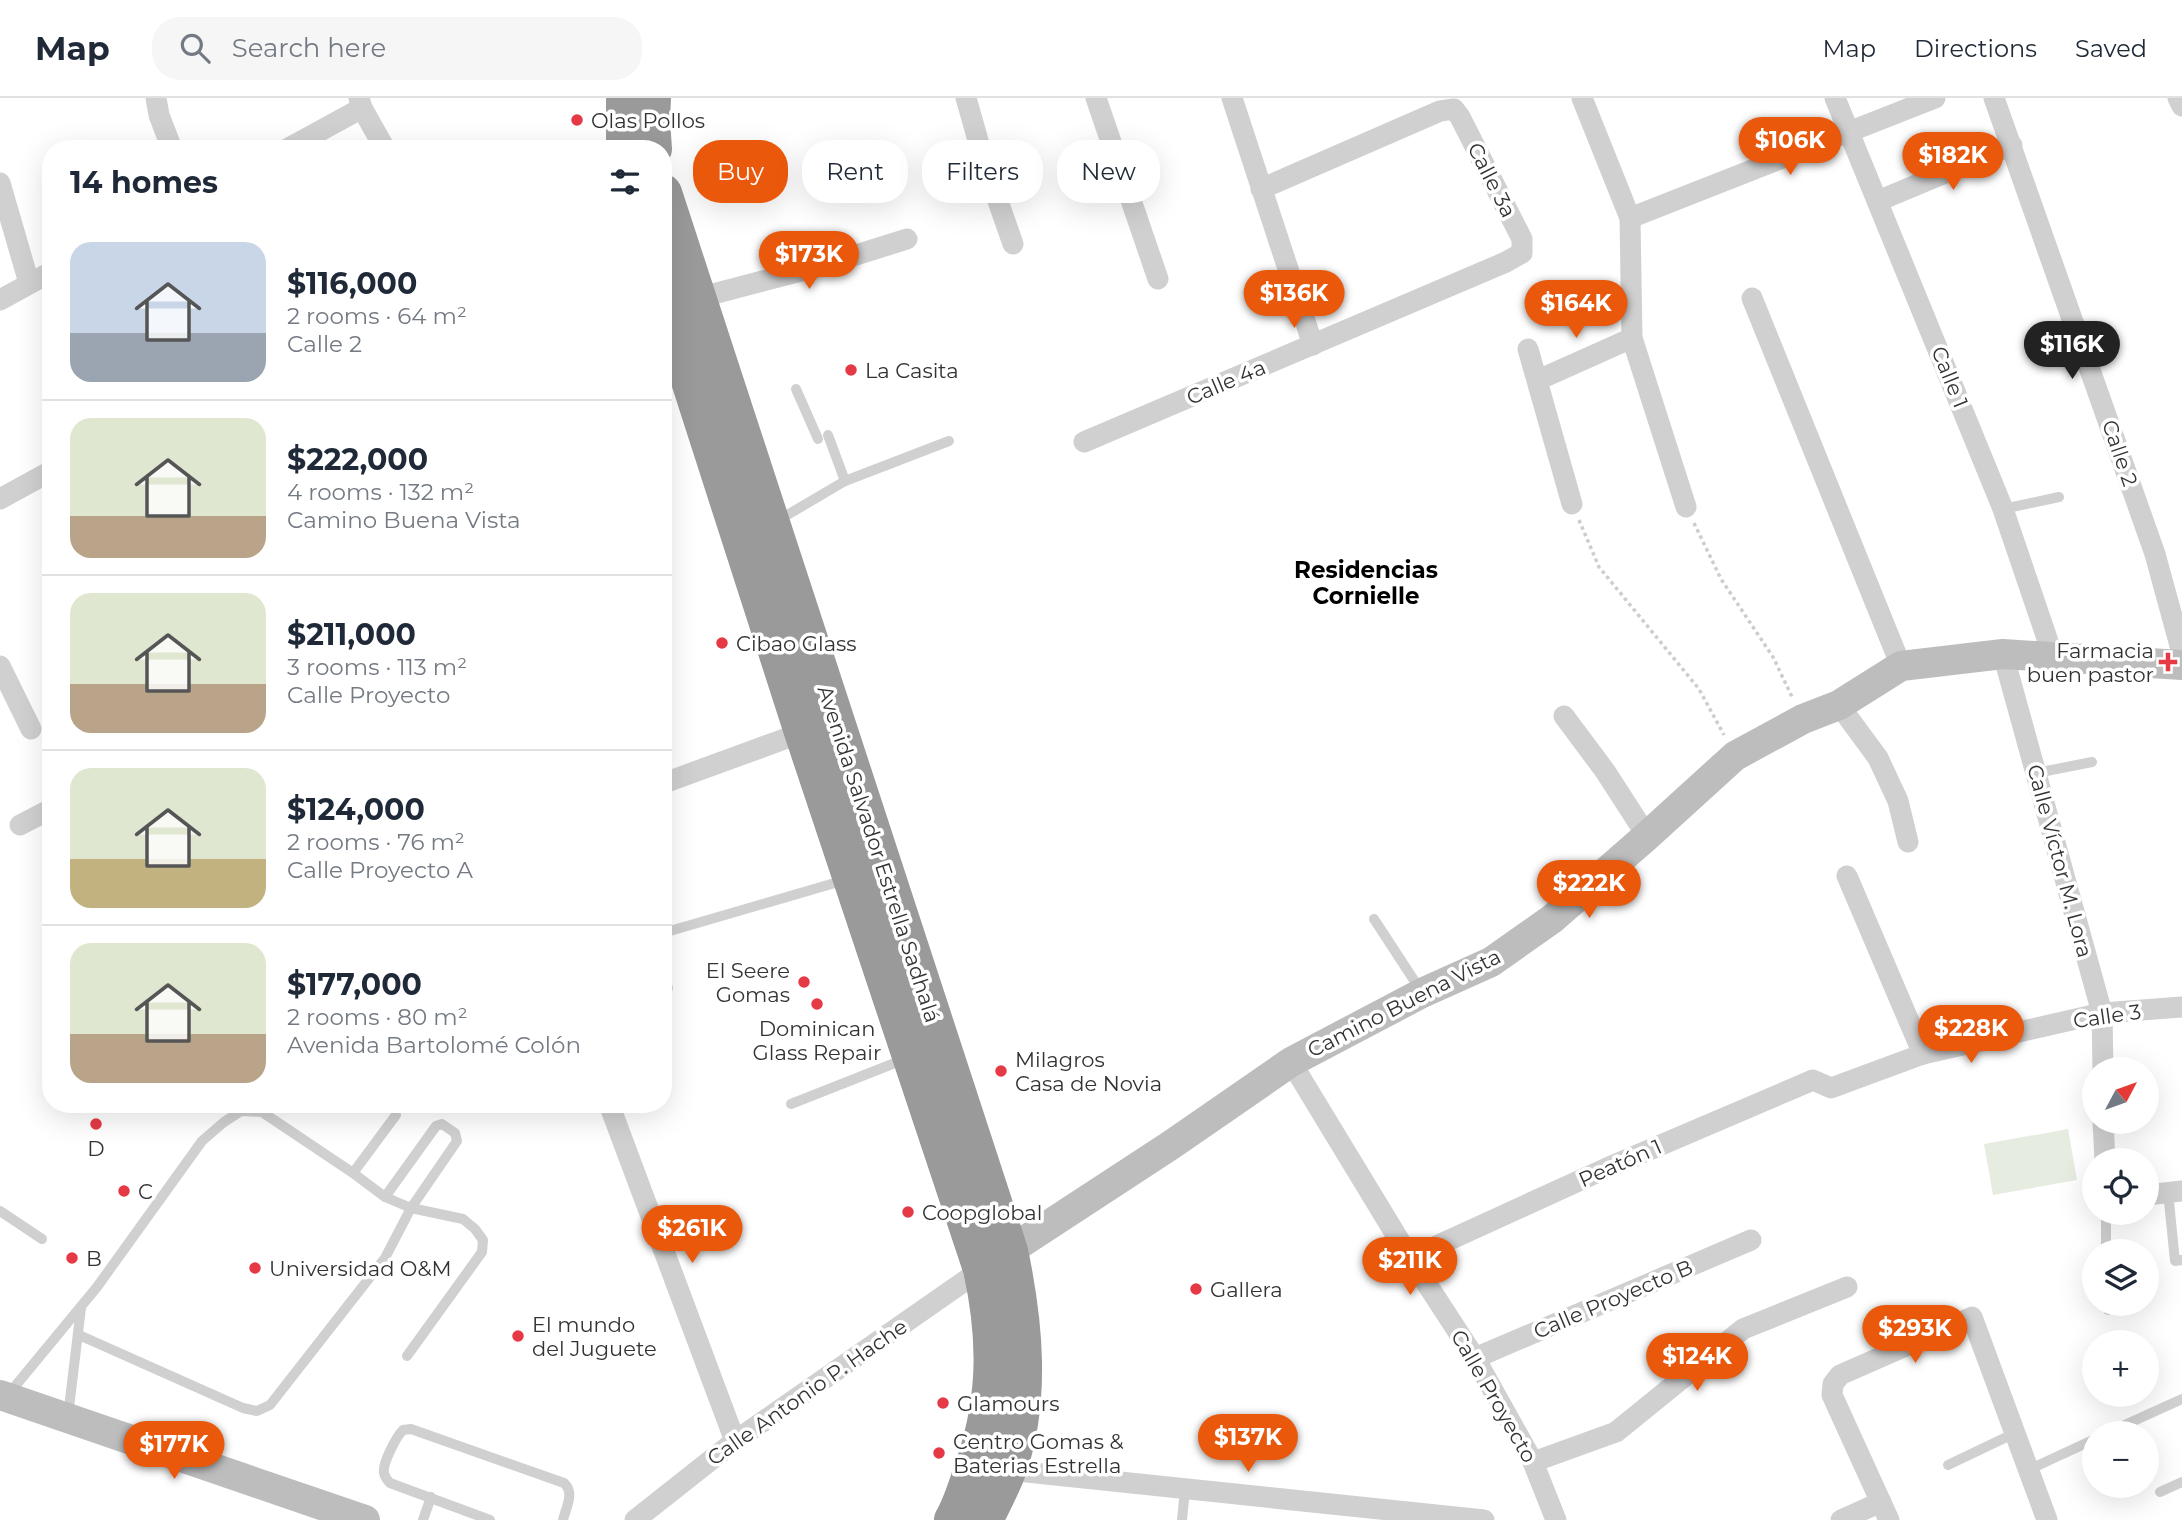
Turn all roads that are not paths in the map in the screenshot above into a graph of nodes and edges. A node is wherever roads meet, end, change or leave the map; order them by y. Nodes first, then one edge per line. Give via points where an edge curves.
1 (156, 98) edge
2 (966, 98) edge
3 (1096, 98) edge
4 (1233, 98) edge
5 (1582, 98) edge
6 (1835, 98) edge
7 (1935, 98) edge
8 (1994, 98) edge
9 (2178, 98) edge
10 (360, 103) edge
11 (2182, 106) edge
12 (1848, 132) junction
13 (169, 140) edge
14 (301, 140) edge
15 (381, 140) edge
16 (2012, 145) junction
17 (0, 183) edge
18 (1261, 189) junction
19 (1878, 201) junction
20 (1630, 218) junction
21 (907, 239) dead end
22 (1013, 244) dead end
23 (672, 249) edge
24 (1522, 253) joint
25 (42, 276) edge
26 (1158, 279) dead end
27 (29, 283) junction
28 (680, 298) edge
29 (1752, 298) dead end
30 (0, 300) edge
31 (1632, 338) junction
32 (1314, 345) junction
33 (1528, 349) dead end
34 (1538, 380) junction
35 (796, 388) dead end
36 (949, 441) dead end
37 (1084, 442) dead end
38 (42, 477) edge
39 (845, 481) junction
40 (2059, 497) dead end
41 (0, 499) edge
42 (1572, 504) road end
43 (1686, 507) road end
44 (2003, 509) junction
45 (772, 524) junction
46 (2182, 653) edge
47 (2003, 654) junction
48 (2054, 659) junction
49 (2182, 665) edge
50 (0, 666) edge
51 (1901, 666) junction
52 (1839, 705) junction
53 (1564, 716) dead end
54 (819, 726) junction
55 (31, 729) dead end
56 (2092, 762) dead end
57 (2036, 773) junction
58 (672, 780) edge
59 (42, 814) edge
60 (20, 825) dead end
61 (1647, 836) junction
62 (1908, 842) dead end
63 (1847, 876) dead end
64 (851, 878) junction
65 (1374, 919) dead end
66 (672, 930) edge
67 (1422, 993) junction
68 (2182, 1007) edge
69 (2102, 1013) junction
70 (1923, 1054) junction
71 (911, 1057) junction
72 (2103, 1057) edge
73 (1291, 1062) junction
74 (1831, 1088) joint
75 (792, 1104) dead end
76 (232, 1113) edge
77 (263, 1113) edge
78 (612, 1113) edge
79 (396, 1115) dead end
80 (353, 1173) junction
81 (2166, 1193) edge
82 (385, 1197) junction
83 (411, 1209) junction
84 (0, 1211) edge
85 (41, 1239) dead end
86 (1751, 1240) dead end
87 (1410, 1258) junction
88 (995, 1260) junction
89 (2182, 1260) edge
90 (1847, 1287) dead end
91 (81, 1308) junction
92 (79, 1335) junction
93 (407, 1356) dead end
94 (1475, 1358) junction
95 (3, 1396) edge
96 (2182, 1399) edge
97 (68, 1418) junction
98 (2133, 1421) edge
99 (2015, 1433) junction
100 (735, 1441) junction
101 (2082, 1445) edge
102 (1534, 1462) junction
103 (1948, 1465) dead end
104 (1007, 1470) junction
105 (2028, 1470) junction
106 (2182, 1482) edge
107 (1185, 1489) junction
108 (2160, 1492) dead end
109 (431, 1497) junction
110 (1885, 1511) edge
111 (1338, 1512) edge
112 (1432, 1517) edge
113 (365, 1520) edge
114 (423, 1520) edge
115 (490, 1520) edge
116 (562, 1520) edge
117 (635, 1520) edge
118 (953, 1520) edge
119 (984, 1520) edge
120 (1182, 1520) edge
121 (1484, 1520) edge
122 (1556, 1520) edge
123 (1841, 1520) edge
124 (2047, 1520) edge

1 - 13 street
2 - 22 street
3 - 26 street
4 - 18 street
5 - 20 street
6 - 12 street, Calle 1
7 - 12 street
8 - 16 street, Calle 2
9 - 11 street
10 - 14 street
10 - 15 street
12 - 19 street, Calle 1
12 - 20 street
16 - 19 street
16 - 46 street, Calle 2 via 2155,554
17 - 27 street
18 - 24 street, Calle 3a via 1440,111 1454,110 1522,239
18 - 32 street
19 - 44 street, Calle 1
20 - 31 street
21 - 28 street via 824,265
23 - 28 highway, Avenida Salvador Estrella Sadhalá
24 - 32 street, Calle 4a
25 - 27 street
27 - 30 street
28 - 45 highway, Avenida Salvador Estrella Sadhalá via 739,410 758,463
28 - 54 highway, Avenida Salvador Estrella Sadhalá
29 - 51 street
31 - 34 street
31 - 43 street
32 - 37 street, Calle 4a
33 - 34 street
34 - 42 street
35 - 39 lane
36 - 39 lane
38 - 41 street
39 - 45 lane
40 - 44 lane
44 - 48 street, Calle 1
45 - 54 highway, Avenida Salvador Estrella Sadhalá
47 - 48 street, Camino Buena Vista
47 - 51 street, Camino Buena Vista
47 - 57 street, Calle Víctor M. Lora
48 - 49 street, Camino Buena Vista
50 - 55 street
51 - 52 street, Camino Buena Vista
52 - 61 street, Camino Buena Vista via 1735,756
52 - 62 street via 1878,758 1898,801
53 - 61 street
54 - 58 street
54 - 64 highway, Avenida Salvador Estrella Sadhalá
54 - 88 highway, Avenida Salvador Estrella Sadhalá
56 - 57 lane
57 - 69 street, Calle Víctor M. Lora
59 - 60 street
61 - 67 street, Camino Buena Vista via 1552,919 1491,962
63 - 70 street
64 - 66 lane
64 - 71 highway, Avenida Salvador Estrella Sadhalá
65 - 67 lane
67 - 73 street, Camino Buena Vista
68 - 69 street, Calle 3
69 - 70 street, Calle 3
69 - 72 street, Calle Víctor M. Lora
70 - 74 street, Calle 3
71 - 75 lane
71 - 88 highway, Avenida Salvador Estrella Sadhalá
73 - 87 street, Calle Proyecto
73 - 88 street, Camino Buena Vista
74 - 87 street, Peatón 1 via 1813,1080
76 - 91 lane via 202,1141
77 - 80 lane
78 - 100 street
79 - 80 lane
80 - 82 lane
81 - 89 lane via 2175,1261
82 - 83 lane
82 - 83 lane via 442,1124 455,1133 457,1141
83 - 92 lane via 385,1258 270,1405 257,1411 222,1400
83 - 93 lane via 463,1219 482,1240 482,1252
84 - 85 lane
86 - 94 street, Calle Proyecto B
87 - 94 street, Calle Proyecto
88 - 100 street, Calle Antonio P. Hache
88 - 104 highway, Avenida Salvador Estrella Sadhalá via 1017,1289 1022,1335 1023,1386
88 - 118 highway, Avenida Salvador Estrella Sadhalá via 989,1300 993,1381 977,1459
90 - 102 street via 1743,1329 1616,1432
91 - 92 lane
91 - 95 lane
92 - 97 lane
94 - 102 street, Calle Proyecto
95 - 97 street
96 - 98 lane
97 - 113 street
99 - 103 lane
99 - 105 street
99 - 110 street via 1972,1317 1840,1375 1832,1395
100 - 117 street, Calle Antonio P. Hache
101 - 105 lane
102 - 122 street, Calle Proyecto
104 - 107 street
104 - 119 highway, Avenida Salvador Estrella Sadhalá
105 - 124 street
106 - 108 lane
107 - 111 street
107 - 120 lane
109 - 114 lane
109 - 115 lane
109 - 116 lane via 384,1477 383,1469 403,1430 564,1483 570,1494
110 - 123 street
111 - 112 street
112 - 121 street

